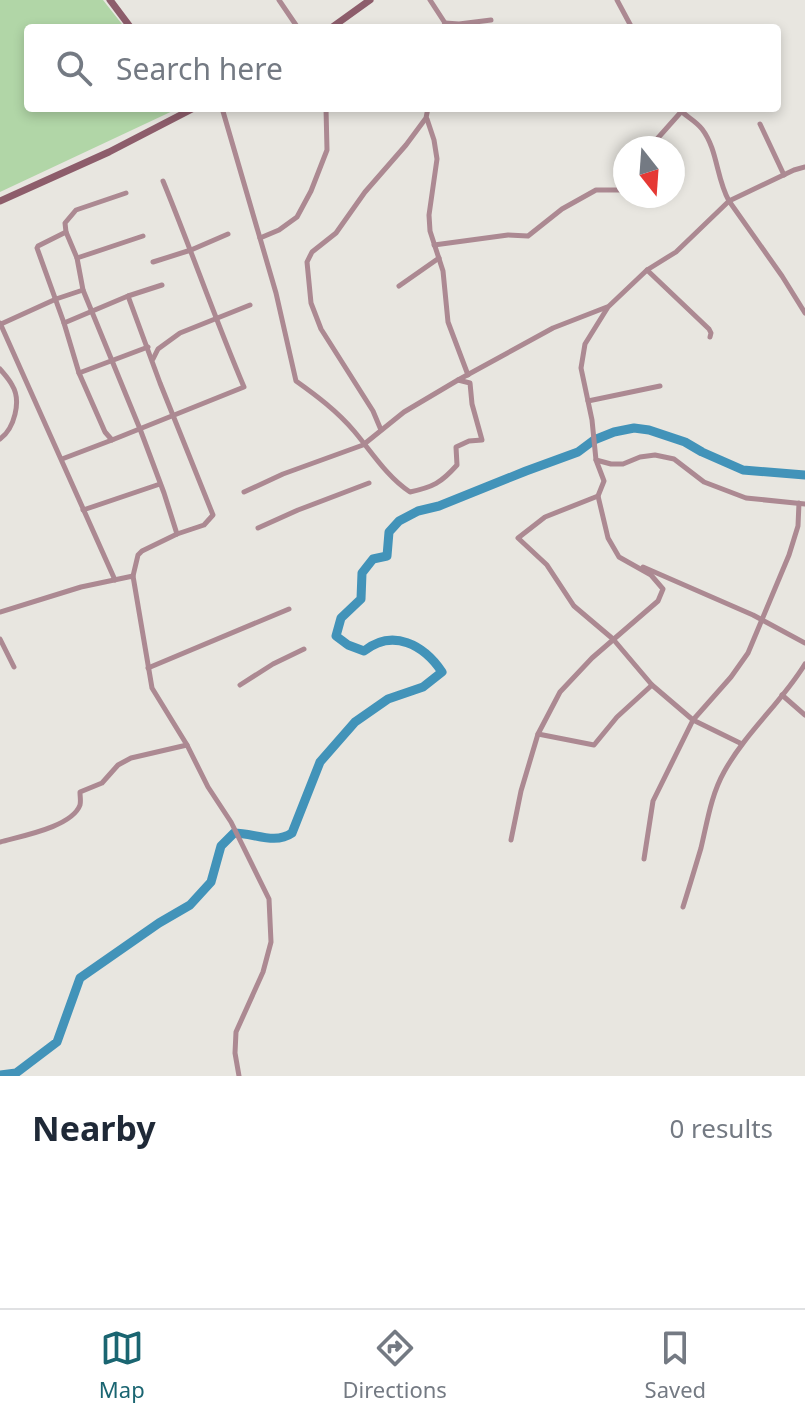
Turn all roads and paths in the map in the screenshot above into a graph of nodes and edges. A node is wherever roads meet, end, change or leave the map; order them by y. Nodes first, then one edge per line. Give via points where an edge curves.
1 (110, 0) edge
2 (279, 0) edge
3 (370, 0) edge
4 (430, 0) edge
5 (617, 0) edge
6 (491, 20) dead end
7 (128, 24) edge
8 (295, 24) edge
9 (337, 24) edge
10 (443, 24) edge
11 (459, 24) edge
12 (630, 24) edge
13 (185, 112) edge
14 (223, 112) edge
15 (326, 112) edge
16 (427, 112) edge
17 (678, 112) edge
18 (683, 112) edge
19 (426, 118) junction
20 (760, 124) dead end
21 (659, 136) edge
22 (805, 167) edge
23 (784, 175) junction
24 (163, 181) dead end
25 (613, 190) edge
26 (126, 193) dead end
27 (0, 201) edge
28 (729, 201) junction
29 (66, 232) junction
30 (228, 234) dead end
31 (143, 236) dead end
32 (260, 238) junction
33 (434, 245) junction
34 (191, 250) junction
35 (77, 258) junction
36 (439, 258) junction
37 (153, 262) dead end
38 (647, 270) junction
39 (162, 285) dead end
40 (399, 286) dead end
41 (83, 290) junction
42 (128, 296) junction
43 (56, 299) junction
44 (250, 305) dead end
45 (608, 307) junction
46 (91, 312) junction
47 (805, 313) edge
48 (215, 319) junction
49 (0, 323) edge
50 (64, 323) junction
51 (710, 337) dead end
52 (148, 347) junction
53 (112, 360) junction
54 (153, 360) junction
55 (0, 369) edge
56 (79, 373) junction
57 (468, 375) junction
58 (458, 380) junction
59 (660, 386) dead end
60 (588, 401) junction
61 (173, 415) junction
62 (140, 429) junction
63 (381, 430) junction
64 (0, 439) edge
65 (112, 440) junction
66 (363, 445) junction
67 (62, 459) junction
68 (596, 460) junction
69 (369, 483) dead end
70 (160, 484) junction
71 (244, 492) dead end
72 (598, 496) junction
73 (802, 503) edge
74 (83, 510) junction
75 (258, 528) dead end
76 (177, 534) junction
77 (619, 557) junction
78 (133, 576) junction
79 (115, 580) junction
80 (289, 609) dead end
81 (0, 612) edge
82 (762, 620) junction
83 (0, 639) edge
84 (613, 639) junction
85 (805, 643) edge
86 (304, 649) dead end
87 (805, 664) edge
88 (14, 667) dead end
89 (148, 668) junction
90 (240, 685) dead end
91 (652, 685) junction
92 (782, 695) junction
93 (805, 715) edge
94 (693, 720) junction
95 (538, 734) junction
96 (742, 744) junction
97 (187, 745) junction
98 (511, 840) dead end
99 (0, 842) edge
100 (644, 859) dead end
101 (683, 907) dead end
102 (239, 1076) edge

1 - 7 main road
2 - 8 street
3 - 9 main road
4 - 10 street
5 - 12 street
6 - 11 street
13 - 27 main road
14 - 32 street
15 - 32 street via 327,150 311,191 297,217
16 - 19 street
17 - 21 street
18 - 28 street via 702,129 713,150
19 - 33 street via 437,159 429,222
19 - 63 street via 307,262 311,303 321,329
20 - 23 street
22 - 23 street
23 - 28 street
24 - 34 street
25 - 33 street via 596,190 528,236
26 - 29 street via 76,210 65,223
28 - 38 street via 676,252
28 - 47 street
29 - 35 street
29 - 43 street via 37,248
30 - 34 street
31 - 35 street
32 - 66 street via 296,381 324,401
33 - 36 street
34 - 37 street
34 - 48 street
35 - 41 street
36 - 40 street
36 - 57 street via 448,322
38 - 45 street
38 - 51 street via 709,329
39 - 42 street
41 - 43 street
41 - 46 street
42 - 46 street
42 - 52 street
43 - 49 street
43 - 50 street
44 - 48 street
45 - 57 street via 553,328
45 - 60 street via 584,349 581,368
46 - 50 street
46 - 53 street
48 - 54 street via 166,342
48 - 61 street via 244,387
49 - 67 street
50 - 56 street
52 - 53 street
52 - 54 street
53 - 56 street
53 - 62 street
54 - 61 street
55 - 64 street via 12,385 15,404 13,424
56 - 65 street
57 - 58 street
58 - 63 street
58 - 66 street via 470,383 482,440 456,447 457,465 444,480 410,492
59 - 60 street
60 - 68 street
61 - 62 street
61 - 76 street via 213,515 204,525
62 - 65 street
62 - 70 street
63 - 66 street
65 - 67 street
66 - 71 street
67 - 74 street
68 - 72 street via 604,481
68 - 73 street via 623,464 640,457 665,457 704,482 746,498
69 - 75 street
70 - 74 street
70 - 76 street
72 - 77 street via 608,538
72 - 84 street via 545,517 518,538 547,565 574,606
73 - 82 street via 789,555
74 - 79 street
76 - 78 street via 142,551
77 - 82 street
77 - 84 street via 651,575 663,589 658,601
78 - 79 street
78 - 89 street
79 - 81 street
80 - 89 street
82 - 85 street
82 - 94 street via 748,653
83 - 88 street
84 - 91 street
84 - 95 street via 560,692
86 - 90 street
87 - 92 street
89 - 97 street via 152,688
91 - 94 street
91 - 95 street via 594,745
92 - 93 street
92 - 96 street
94 - 96 street
94 - 100 street via 653,801
95 - 98 street
96 - 101 street via 713,796
97 - 99 street via 131,758 102,783 80,792 80,805 69,819
97 - 102 street via 269,899 271,942 236,1032

